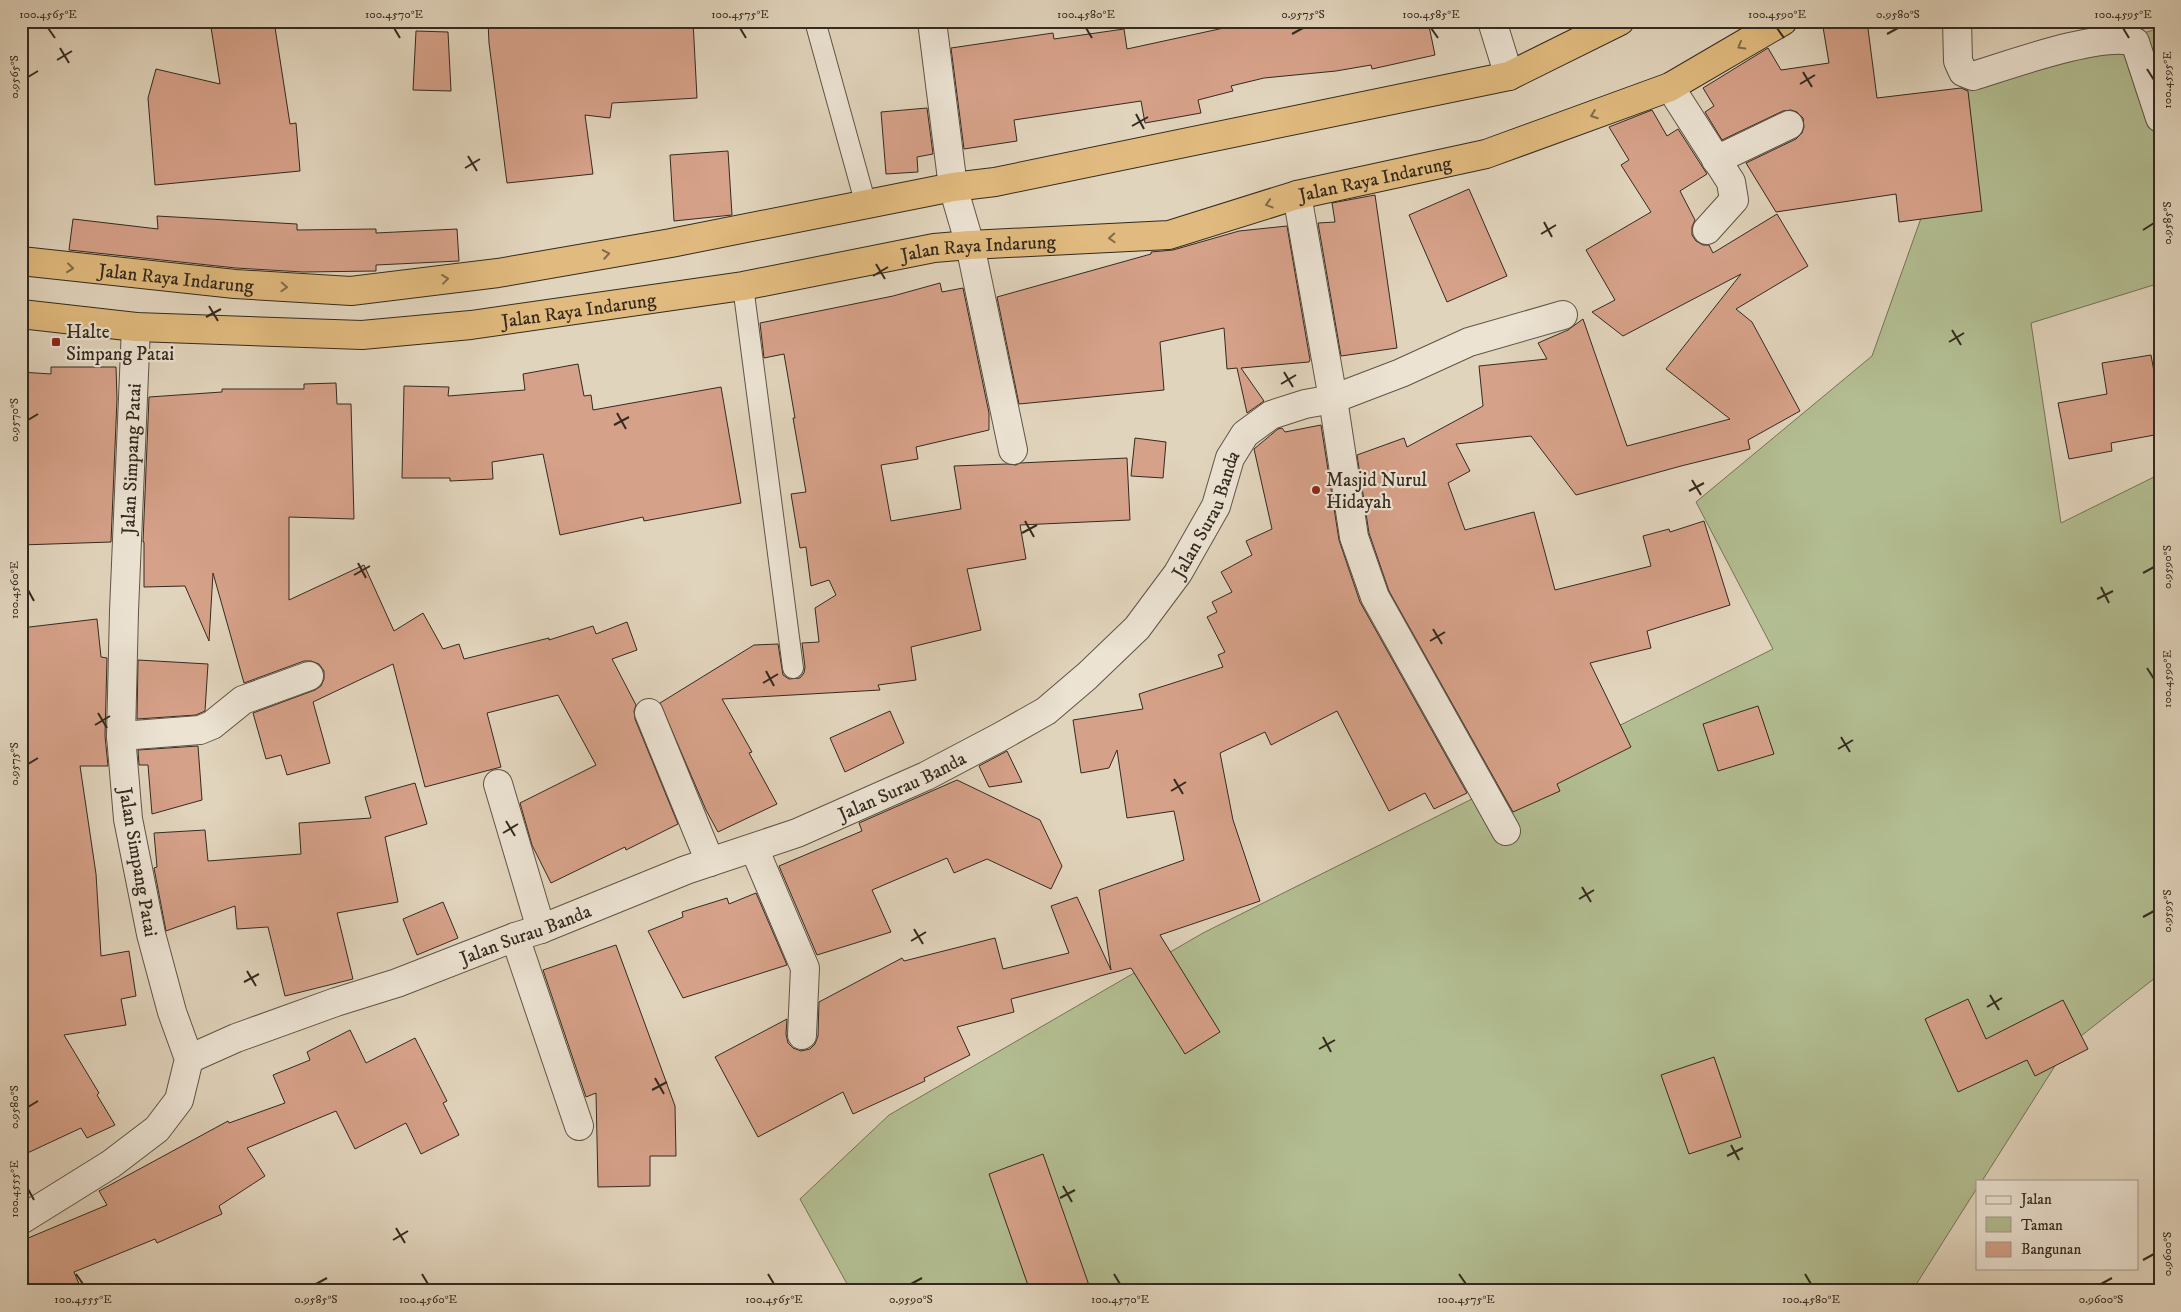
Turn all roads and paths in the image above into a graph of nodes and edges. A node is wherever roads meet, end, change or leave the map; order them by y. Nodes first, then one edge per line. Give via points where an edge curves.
1 (815, 21) edge
2 (932, 21) edge
3 (1492, 21) edge
4 (1620, 21) edge
5 (1783, 21) edge
6 (1957, 21) edge
7 (1509, 76) junction
8 (1670, 87) junction
9 (2160, 118) edge
10 (1789, 125) dead end
11 (1716, 160) junction
12 (953, 188) junction
13 (1297, 195) junction
14 (866, 205) junction
15 (1707, 230) dead end
16 (970, 245) junction
17 (21, 261) edge
18 (743, 286) junction
19 (21, 314) edge
20 (1563, 315) dead end
21 (136, 327) junction
22 (1333, 399) junction
23 (1013, 450) dead end
24 (793, 668) dead end
25 (309, 676) dead end
26 (649, 714) dead end
27 (121, 736) junction
28 (498, 784) dead end
29 (1506, 831) dead end
30 (754, 848) junction
31 (710, 862) junction
32 (541, 929) junction
33 (515, 936) junction
34 (802, 1035) dead end
35 (189, 1059) junction
36 (579, 1126) dead end
37 (21, 1220) edge

1 - 14 lane
2 - 12 street
3 - 7 street
4 - 7 highway, Jalan Raya Indarung
5 -> 8 highway, Jalan Raya Indarung
6 - 9 street via 1958,61 1963,72 1972,76 2078,46 2125,38 2135,42
7 - 12 highway, Jalan Raya Indarung
8 - 11 street
8 -> 13 highway, Jalan Raya Indarung via 1486,154
10 - 11 street
11 - 15 street via 1731,182 1734,200
12 - 14 highway, Jalan Raya Indarung
12 - 16 street
13 -> 16 highway, Jalan Raya Indarung via 1169,235
13 - 22 street
17 -> 14 highway, Jalan Raya Indarung via 235,284 350,291 498,273
16 - 18 highway, Jalan Raya Indarung via 934,248
16 - 23 street
18 - 21 highway, Jalan Raya Indarung via 471,325 362,334
18 - 24 lane
19 - 21 highway, Jalan Raya Indarung
20 - 22 street, Jalan Surau Banda via 1469,342 1402,373
21 - 27 street, Jalan Simpang Patai
22 - 29 street via 1354,537 1375,597
22 - 30 street, Jalan Surau Banda via 1271,415 1245,434 1230,458 1216,506 1178,573 1137,628 1046,711 926,776 797,833
25 - 27 street via 243,700 212,725 200,730
26 - 31 street
27 - 35 street, Jalan Simpang Patai via 128,819 151,934 172,1012
28 - 32 street
30 - 31 street, Jalan Surau Banda
30 - 34 street via 805,968
31 - 32 street, Jalan Surau Banda
32 - 33 street, Jalan Surau Banda
33 - 35 street, Jalan Surau Banda via 397,983 236,1038
33 - 36 street
35 - 37 street via 179,1100 158,1129 111,1164

